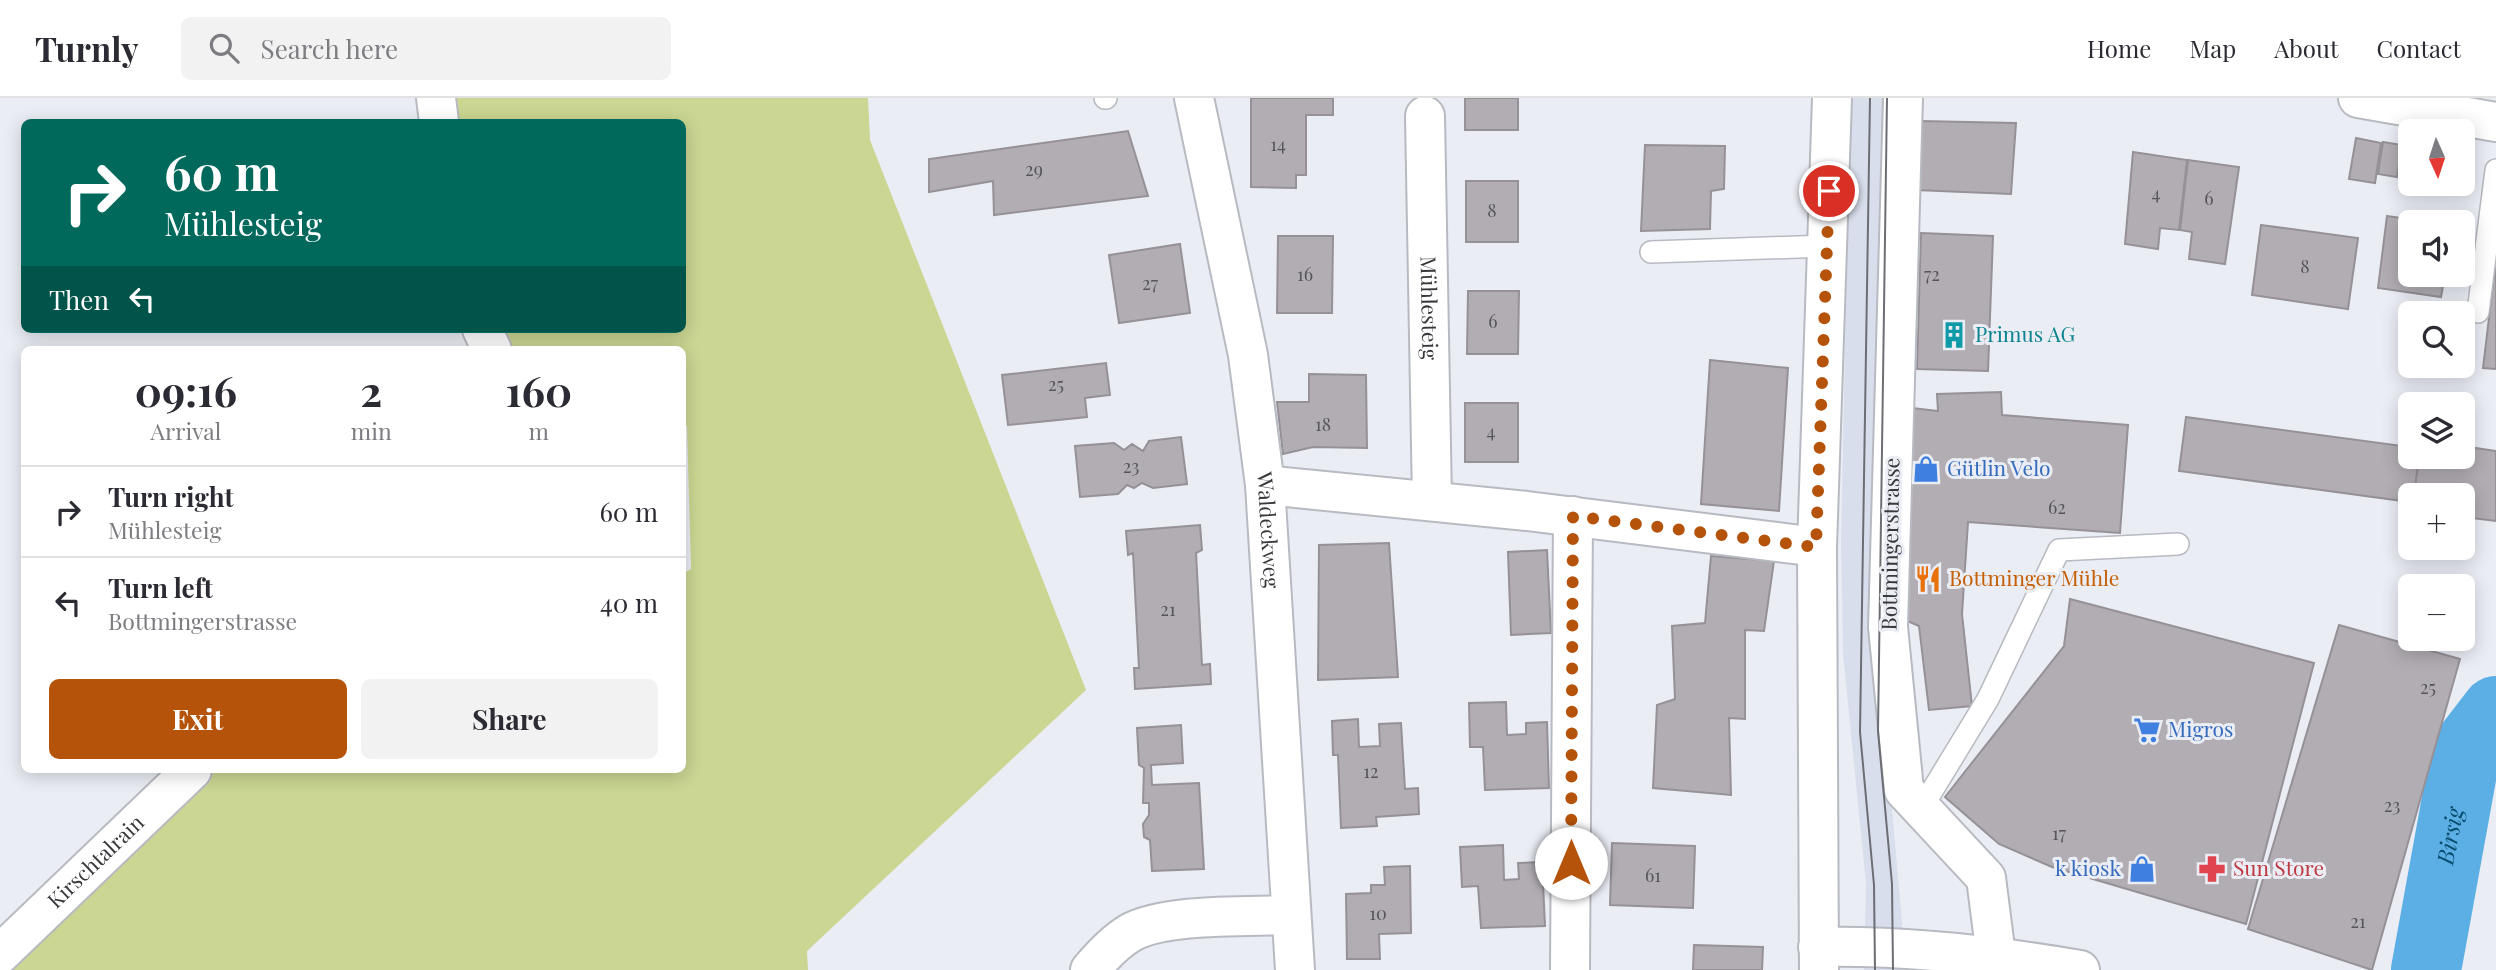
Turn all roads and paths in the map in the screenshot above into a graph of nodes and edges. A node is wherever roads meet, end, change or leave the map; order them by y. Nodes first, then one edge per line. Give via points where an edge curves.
1 (436, 98) edge
2 (1194, 98) edge
3 (1832, 98) edge
4 (1903, 98) edge
5 (2364, 99) edge
6 (2485, 113) edge
7 (1425, 116) dead end
8 (439, 119) edge
9 (2496, 170) edge
10 (1827, 246) junction
11 (1651, 252) dead end
12 (2478, 312) dead end
13 (1265, 485) junction
14 (1432, 501) junction
15 (1573, 516) junction
16 (2178, 544) dead end
17 (1816, 547) junction
18 (189, 773) edge
19 (1921, 809) junction
20 (1291, 915) junction
21 (0, 954) edge
22 (1996, 956) junction
23 (1819, 958) edge
24 (1090, 970) edge
25 (1295, 970) edge
26 (1570, 970) edge
27 (2080, 970) edge

1 - 8 street
2 - 13 street, Waldeckweg via 1248,355
3 - 10 street
4 - 19 street, Bottmingerstrasse via 1888,627 1904,790
5 - 6 street
7 - 14 street, Mühlesteig
9 - 12 lane
10 - 11 lane
10 - 17 street
13 - 14 street
13 - 20 street, Waldeckweg
14 - 15 street
15 - 17 street
15 - 26 street
16 - 19 lane via 2059,550 1988,699
17 - 23 street
18 - 21 street, Kirschtalrain
19 - 22 street, Bottmingerstrasse via 1986,878
20 - 24 street via 1165,920 1130,933
20 - 25 street, Waldeckweg
22 - 23 street via 1875,946
22 - 27 street

